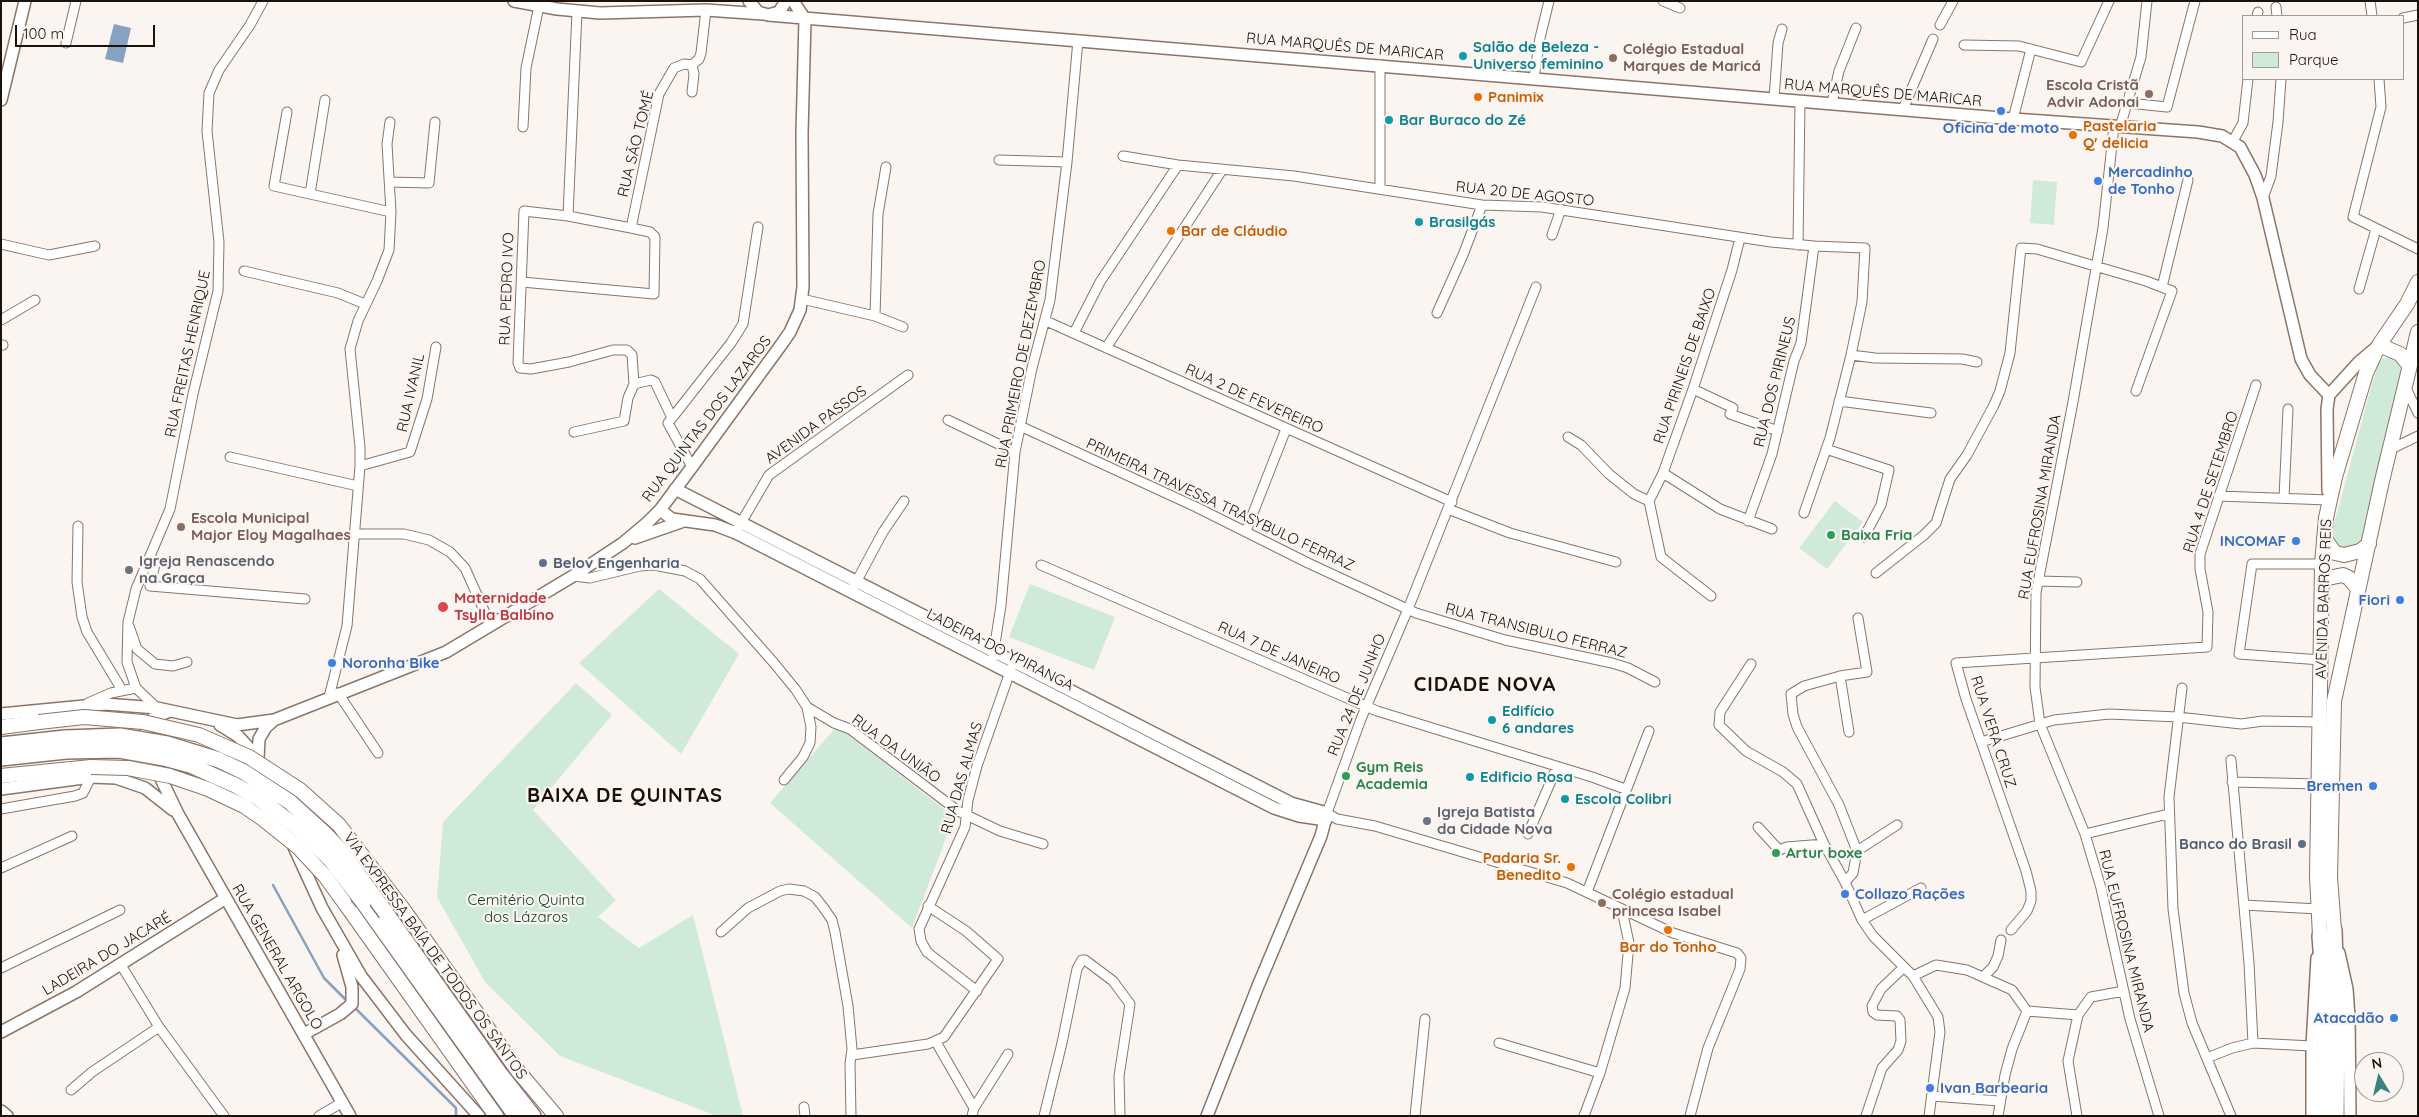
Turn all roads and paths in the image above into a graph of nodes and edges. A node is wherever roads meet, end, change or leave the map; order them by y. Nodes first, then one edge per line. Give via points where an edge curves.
1 (25, 1) edge
2 (76, 1) edge
3 (263, 1) edge
4 (724, 1) edge
5 (749, 1) edge
6 (786, 1) edge
7 (793, 1) edge
8 (1549, 1) edge
9 (1663, 1) edge
10 (1953, 1) edge
11 (2109, 1) edge
12 (2147, 1) edge
13 (2195, 1) edge
14 (2370, 1) edge
15 (517, 2) edge
16 (539, 6) junction
17 (1680, 8) dead end
18 (577, 12) junction
19 (705, 15) junction
20 (766, 15) junction
21 (2372, 15) edge
22 (2418, 15) edge
23 (2404, 18) edge
24 (805, 19) junction
25 (1940, 26) dead end
26 (1856, 28) dead end
27 (1782, 29) dead end
28 (1933, 39) dead end
29 (1078, 40) junction
30 (66, 43) dead end
31 (1964, 45) dead end
32 (2031, 49) junction
33 (692, 65) junction
34 (1380, 65) junction
35 (1534, 78) junction
36 (2248, 80) edge
37 (2281, 80) edge
38 (2379, 80) edge
39 (692, 92) dead end
40 (1774, 99) junction
41 (1, 100) edge
42 (326, 100) dead end
43 (1800, 101) junction
44 (2128, 103) junction
45 (1832, 104) junction
46 (1903, 109) junction
47 (287, 112) dead end
48 (2014, 119) junction
49 (390, 122) dead end
50 (434, 122) dead end
51 (524, 127) dead end
52 (2117, 127) junction
53 (2232, 141) junction
54 (1123, 156) dead end
55 (999, 160) dead end
56 (1067, 162) junction
57 (1178, 165) junction
58 (886, 167) dead end
59 (1222, 170) junction
60 (2188, 180) dead end
61 (390, 182) junction
62 (1380, 188) junction
63 (310, 194) junction
64 (2263, 198) junction
65 (1482, 205) junction
66 (1561, 209) junction
67 (391, 212) junction
68 (568, 216) junction
69 (758, 227) dead end
70 (631, 228) junction
71 (2376, 229) junction
72 (1552, 235) dead end
73 (1740, 238) junction
74 (1, 244) edge
75 (1798, 245) junction
76 (95, 246) dead end
77 (1814, 246) junction
78 (2418, 249) edge
79 (2096, 267) junction
80 (244, 271) dead end
81 (522, 282) junction
82 (2418, 282) edge
83 (1536, 287) dead end
84 (2162, 287) junction
85 (2358, 289) dead end
86 (802, 299) junction
87 (35, 300) dead end
88 (365, 304) junction
89 (1437, 313) dead end
90 (875, 316) junction
91 (1, 320) edge
92 (1046, 321) junction
93 (903, 327) dead end
94 (2418, 332) edge
95 (1074, 333) junction
96 (2379, 344) junction
97 (436, 347) dead end
98 (1106, 348) junction
99 (1852, 355) junction
100 (1977, 362) dead end
101 (2409, 365) junction
102 (908, 375) dead end
103 (634, 384) junction
104 (2404, 384) junction
105 (2256, 385) dead end
106 (1693, 389) junction
107 (2136, 391) dead end
108 (2329, 395) junction
109 (1839, 401) junction
110 (2288, 409) dead end
111 (1931, 413) dead end
112 (2418, 413) edge
113 (672, 418) junction
114 (948, 420) dead end
115 (1020, 426) junction
116 (1286, 429) junction
117 (1778, 431) junction
118 (574, 432) dead end
119 (2418, 436) edge
120 (1568, 437) dead end
121 (1826, 449) junction
122 (2389, 450) junction
123 (1015, 452) junction
124 (230, 458) dead end
125 (360, 466) junction
126 (692, 467) junction
127 (1663, 473) junction
128 (358, 486) junction
129 (675, 490) junction
130 (2218, 496) junction
131 (2284, 498) junction
132 (2329, 500) junction
133 (904, 501) dead end
134 (1649, 502) junction
135 (1450, 506) junction
136 (660, 510) junction
137 (1804, 513) dead end
138 (683, 521) junction
139 (1748, 521) junction
140 (78, 526) dead end
141 (738, 528) junction
142 (1772, 529) dead end
143 (1246, 531) junction
144 (354, 534) junction
145 (1864, 537) dead end
146 (2324, 538) junction
147 (623, 543) junction
148 (2369, 544) junction
149 (151, 557) junction
150 (1616, 562) dead end
151 (2322, 564) junction
152 (1041, 565) dead end
153 (1876, 573) dead end
154 (573, 576) junction
155 (2038, 581) junction
156 (2077, 582) dead end
157 (2322, 583) junction
158 (854, 586) junction
159 (2358, 589) junction
160 (1712, 596) dead end
161 (305, 599) dead end
162 (1408, 609) junction
163 (1858, 618) dead end
164 (128, 622) junction
165 (491, 626) junction
166 (2207, 647) joint
167 (994, 657) junction
168 (2035, 657) junction
169 (2321, 660) junction
170 (187, 662) dead end
171 (1751, 664) dead end
172 (1012, 666) junction
173 (1840, 676) junction
174 (1655, 682) dead end
175 (136, 688) junction
176 (2182, 688) dead end
177 (122, 690) junction
178 (334, 695) junction
179 (84, 705) junction
180 (807, 707) junction
181 (1366, 707) junction
182 (157, 708) junction
183 (170, 711) junction
184 (1, 714) edge
185 (2178, 717) junction
186 (274, 720) junction
187 (212, 721) junction
188 (2320, 722) junction
189 (2040, 724) junction
190 (1, 727) edge
191 (1648, 731) dead end
192 (1849, 732) dead end
193 (1981, 742) junction
194 (65, 744) junction
195 (1, 745) edge
196 (378, 753) dead end
197 (1, 758) edge
198 (258, 758) junction
199 (2231, 760) dead end
200 (1557, 767) junction
201 (1, 776) edge
202 (91, 777) junction
203 (784, 780) dead end
204 (2232, 782) junction
205 (2319, 784) junction
206 (1, 789) edge
207 (1625, 789) junction
208 (1, 809) edge
209 (178, 814) junction
210 (967, 814) junction
211 (2168, 814) junction
212 (1330, 818) junction
213 (1896, 825) dead end
214 (1758, 827) dead end
215 (1528, 834) dead end
216 (2085, 834) junction
217 (72, 836) dead end
218 (1043, 844) dead end
219 (1824, 844) junction
220 (1857, 851) junction
221 (1, 868) edge
222 (1845, 882) junction
223 (1921, 888) dead end
224 (1587, 892) junction
225 (226, 898) junction
226 (2244, 905) junction
227 (928, 906) junction
228 (2318, 909) junction
229 (120, 910) dead end
230 (1622, 910) junction
231 (1862, 920) junction
232 (2011, 930) dead end
233 (721, 932) dead end
234 (2327, 933) junction
235 (337, 937) junction
236 (2001, 940) dead end
237 (121, 965) junction
238 (1904, 967) junction
239 (1, 968) edge
240 (1913, 976) junction
241 (1984, 976) junction
242 (977, 991) junction
243 (2124, 991) junction
244 (2331, 1001) junction
245 (2027, 1011) junction
246 (2078, 1015) junction
247 (1425, 1019) dead end
248 (159, 1028) junction
249 (1, 1032) edge
250 (304, 1034) junction
251 (936, 1042) junction
252 (1500, 1043) dead end
253 (2253, 1043) junction
254 (2312, 1046) junction
255 (1008, 1054) dead end
256 (852, 1055) junction
257 (2207, 1058) junction
258 (1600, 1073) junction
259 (70, 1090) dead end
260 (1932, 1096) junction
261 (1999, 1101) junction
262 (343, 1102) junction
263 (1, 1111) edge
264 (973, 1112) edge
265 (7, 1116) edge
266 (224, 1116) edge
267 (319, 1116) edge
268 (350, 1116) edge
269 (479, 1116) edge
270 (496, 1116) edge
271 (516, 1116) edge
272 (533, 1116) edge
273 (556, 1116) edge
274 (852, 1116) edge
275 (1044, 1116) edge
276 (1120, 1116) edge
277 (1207, 1116) edge
278 (1415, 1116) edge
279 (1584, 1116) edge
280 (1690, 1116) edge
281 (1866, 1116) edge
282 (1929, 1116) edge
283 (1998, 1116) edge
284 (2077, 1116) edge
285 (2159, 1116) edge
286 (2231, 1116) edge
287 (2312, 1116) edge
288 (2324, 1116) edge
289 (2336, 1116) edge
290 (2350, 1116) edge

1 - 41 main road
2 - 30 street
3 - 149 street, RUA FREITAS HENRIQUE via 219,70 209,93 207,131 220,242 218,291 170,509
4 - 19 main road
5 - 20 main road via 753,8
6 - 20 main road via 778,12
7 - 24 main road
8 - 35 street
9 - 17 street
10 - 25 street
11 - 32 street via 2081,62
12 - 44 street, RUA EUFROSINA MIRANDA via 2141,57
13 - 44 street via 2167,107
14 - 21 street
15 - 16 main road, RUA MARQUÊS DE MARICAR
16 - 18 main road, RUA MARQUÊS DE MARICAR
16 - 51 street via 524,78
18 - 19 main road, RUA MARQUÊS DE MARICAR
18 - 68 street
19 - 20 main road, RUA MARQUÊS DE MARICAR
19 - 33 street via 701,53
20 - 24 main road, RUA MARQUÊS DE MARICAR
22 - 23 street
24 - 29 main road, RUA MARQUÊS DE MARICAR
24 - 86 main road, RUA QUINTAS DOS LAZAROS
26 - 45 street via 1839,71
27 - 40 street
28 - 46 street
29 - 34 main road, RUA MARQUÊS DE MARICAR
29 - 56 street, RUA PRIMEIRO DE DEZEMBRO
31 - 32 street via 2008,45
32 - 48 street
33 - 39 street
33 - 70 street, RUA SĀO TOMÉ via 674,68 659,94
34 - 35 main road, RUA MARQUÊS DE MARICAR
34 - 62 street
35 - 40 main road, RUA MARQUÊS DE MARICAR
36 - 53 street via 2243,123
37 - 64 street via 2270,176
38 - 71 street via 2381,107 2353,217
40 - 43 main road, RUA MARQUÊS DE MARICAR
42 - 63 street
43 - 45 main road, RUA MARQUÊS DE MARICAR
43 - 75 street
44 - 52 street, RUA EUFROSINA MIRANDA
45 - 46 main road, RUA MARQUÊS DE MARICAR
46 - 48 main road, RUA MARQUÊS DE MARICAR
47 - 63 street via 274,186
48 - 52 main road, RUA MARQUÊS DE MARICAR
49 - 61 street via 387,144
50 - 61 street via 429,183
52 - 53 main road, RUA MARQUÊS DE MARICAR via 2211,134
52 - 79 street, RUA EUFROSINA MIRANDA
53 - 64 main road via 2240,147 2250,164
54 - 57 street, RUA 20 DE AGOSTO
55 - 56 street
56 - 92 street, RUA PRIMEIRO DE DEZEMBRO
57 - 59 street, RUA 20 DE AGOSTO
57 - 95 street via 1100,282
58 - 90 street via 878,214
59 - 62 street, RUA 20 DE AGOSTO
59 - 98 street
60 - 84 street
61 - 67 street
62 - 65 street, RUA 20 DE AGOSTO
63 - 67 street
64 - 108 main road via 2301,359 2310,375
65 - 66 street, RUA 20 DE AGOSTO
65 - 89 street
66 - 72 street
66 - 73 street, RUA 20 DE AGOSTO
67 - 88 street via 389,250
68 - 70 street
68 - 81 street, RUA PEDRO IVO via 524,211
69 - 113 street via 743,324
70 - 81 street via 650,232 655,237 654,294
71 - 78 street
71 - 85 street
73 - 75 street, RUA 20 DE AGOSTO
73 - 106 street, RUA PIRINEIS DE BAIXO
74 - 76 street via 49,255
75 - 77 street, RUA 20 DE AGOSTO
77 - 99 street, RUA 20 DE AGOSTO via 1865,248 1862,302
77 - 117 street, RUA DOS PIRINEUS via 1806,318
79 - 84 street
79 - 153 street via 2038,249 2022,248 2010,353 1994,405 1947,486 1936,523
79 - 155 street, RUA EUFROSINA MIRANDA
80 - 88 street via 338,293
81 - 103 street, RUA PEDRO IVO via 520,368 531,369 613,350 627,350 632,355
82 - 96 main road, AVENIDA BARROS REIS via 2408,304
83 - 135 street, RUA 24 DE JUNHO
84 - 107 street via 2172,291
86 - 90 street
86 - 126 main road, RUA QUINTAS DOS LAZAROS via 790,332
87 - 91 street
88 - 125 street via 350,349
90 - 93 street
92 - 95 street, RUA 2 DE FEVEREIRO
92 - 115 street, RUA PRIMEIRO DE DEZEMBRO
94 - 101 main road, AVENIDA BARROS REIS
95 - 98 street, RUA 2 DE FEVEREIRO
96 - 101 main road via 2400,354
96 - 108 main road
96 - 132 main road, AVENIDA BARROS REIS via 2359,392
97 - 125 street, RUA IVANIL via 427,400 410,452
98 - 116 street, RUA 2 DE FEVEREIRO
99 - 100 street
99 - 109 street
101 - 104 main road, AVENIDA BARROS REIS
102 - 141 street, AVENIDA PASSOS via 769,475
103 - 113 street via 655,382
103 - 118 street via 624,421
104 - 112 street
104 - 122 main road, AVENIDA BARROS REIS
105 - 130 street, RUA 4 DE SETEMBRO
106 - 117 street via 1733,408 1730,414
106 - 127 street, RUA PIRINEIS DE BAIXO
108 - 132 main road
109 - 111 street
109 - 121 street
110 - 131 street
113 - 126 street via 668,423
114 - 123 street
115 - 123 street, RUA PRIMEIRO DE DEZEMBRO
115 - 143 street, PRIMEIRA TRAVESSA TRASYBULO FERRAZ
116 - 135 street, RUA 2 DE FEVEREIRO
116 - 143 street
117 - 139 street, RUA DOS PIRINEUS
119 - 122 street
120 - 134 street via 1634,494
121 - 137 street
121 - 145 street via 1889,470 1881,505
122 - 148 main road, AVENIDA BARROS REIS
123 - 167 street, RUA PRIMEIRO DE DEZEMBRO
124 - 128 street
125 - 128 street
126 - 129 main road, RUA QUINTAS DOS LAZAROS
127 - 134 street, RUA PIRINEIS DE BAIXO
127 - 139 street via 1707,502
128 - 144 street
129 - 136 main road, RUA QUINTAS DOS LAZAROS
129 - 141 main road, LADEIRA DO YPIRANGA
130 - 131 street
130 - 166 street, RUA 4 DE SETEMBRO via 2199,560 2208,612
131 - 132 street
132 - 146 main road, AVENIDA BARROS REIS
133 - 158 street
134 - 160 street via 1661,558
135 - 150 street, RUA 2 DE FEVEREIRO via 1510,533
135 - 162 street, RUA 24 DE JUNHO
136 - 138 main road, LADEIRA DO YPIRANGA via 672,519
136 - 147 main road, RUA QUINTAS DOS LAZAROS
138 - 141 main road, LADEIRA DO YPIRANGA
138 - 147 main road
139 - 142 street
140 - 177 street via 77,582 82,617 87,632
141 - 158 main road, LADEIRA DO YPIRANGA
143 - 162 street, PRIMEIRA TRAVESSA TRASYBULO FERRAZ
144 - 165 street via 411,536 429,540 450,552 465,568
144 - 178 street via 347,626
146 - 148 main road via 2335,552 2344,555 2360,551
146 - 151 main road, AVENIDA BARROS REIS
147 - 154 main road, RUA QUINTAS DOS LAZAROS
148 - 159 main road, AVENIDA BARROS REIS
149 - 161 street via 155,564 150,586
149 - 164 street, RUA FREITAS HENRIQUE via 136,589
151 - 157 main road, AVENIDA BARROS REIS
151 - 169 street via 2252,564 2238,654
152 - 181 street, RUA 7 DE JANEIRO
154 - 165 main road, RUA QUINTAS DOS LAZAROS
154 - 180 street via 590,578 654,565 685,571 700,579 774,663
155 - 156 street
155 - 168 street, RUA EUFROSINA MIRANDA
157 - 159 main road via 2328,578 2343,575
157 - 169 main road, AVENIDA BARROS REIS
158 - 167 main road, LADEIRA DO YPIRANGA
159 - 234 main road, AVENIDA BARROS REIS via 2334,701
162 - 174 street, RUA TRANSIBULO FERRAZ via 1505,640 1612,663
162 - 181 street, RUA 24 DE JUNHO
163 - 173 street via 1867,672
164 - 170 street via 137,649 145,658 163,665
164 - 175 street, RUA FREITAS HENRIQUE via 127,662
165 - 178 main road, RUA QUINTAS DOS LAZAROS via 446,652
166 - 168 street, RUA VERA CRUZ
167 - 172 main road, LADEIRA DO YPIRANGA
168 - 189 street, RUA EUFROSINA MIRANDA
168 - 193 street, RUA VERA CRUZ via 1956,663
169 - 188 main road, AVENIDA BARROS REIS
171 - 219 street via 1720,712 1719,725 1746,751 1798,784
172 - 210 street, RUA DAS ALMAS via 977,766
172 - 212 main road, LADEIRA DO YPIRANGA via 1117,728 1289,808
173 - 192 street
173 - 220 street via 1796,689 1791,700 1798,727 1839,805
175 - 177 street
175 - 182 street, RUA FREITAS HENRIQUE
176 - 185 street
177 - 179 street
178 - 186 main road, RUA QUINTAS DOS LAZAROS
178 - 196 street
179 - 182 main road, RUA QUINTAS DOS LAZAROS
179 - 184 main road, RUA QUINTAS DOS LAZAROS
179 - 202 main road via 104,723 111,739 108,758
180 - 203 street via 810,743
180 - 210 street, RUA DA UNIÃO via 834,723 850,728 892,763 910,772 951,806
181 - 200 street, RUA 7 DE JANEIRO
181 - 212 street, RUA 24 DE JUNHO
182 - 183 main road, RUA QUINTAS DOS LAZAROS
183 - 187 main road, RUA QUINTAS DOS LAZAROS
183 - 209 main road, RUA GENERAL ARGOLO via 149,722 146,740
185 - 188 street via 2241,724
185 - 189 street via 2109,714
185 - 211 street
186 - 187 main road, RUA QUINTAS DOS LAZAROS via 237,725
186 - 198 main road via 261,734
187 - 198 main road via 238,736
188 - 205 main road, AVENIDA BARROS REIS
189 - 193 street
189 - 216 street, RUA EUFROSINA MIRANDA
190 - 273 main road, VIA EXPRESSA BAÍA DE TODOS OS SANTOS, bridge via 84,717 144,722 199,735 250,756 300,790 339,824 518,1072
191 - 207 street
193 - 232 street, RUA VERA CRUZ via 2030,891 2027,911
194 - 195 highway, VIA EXPRESSA BAÍA DE TODOS OS SANTOS
194 - 197 highway, VIA EXPRESSA BAÍA DE TODOS OS SANTOS
194 - 271 highway, VIA EXPRESSA BAÍA DE TODOS OS SANTOS, bridge via 164,758 198,768 260,799 300,830 330,859 363,902
194 - 272 highway, VIA EXPRESSA BAÍA DE TODOS OS SANTOS, bridge via 120,736 168,744 219,760 290,802 341,852
198 - 235 main road
199 - 204 street
200 - 207 street, RUA 7 DE JANEIRO
200 - 215 street
201 - 270 main road, bridge via 66,768 111,767 148,771 190,782 227,797 263,819 298,847 325,876
202 - 206 main road
202 - 208 street via 83,793 75,796
202 - 209 main road via 116,778 145,788
204 - 205 street
204 - 226 street
205 - 228 main road, AVENIDA BARROS REIS
207 - 224 street
209 - 225 main road, RUA GENERAL ARGOLO
210 - 218 street, RUA DA UNIÃO via 1000,832
210 - 227 street, RUA DAS ALMAS via 965,827
211 - 216 street
211 - 257 street via 2173,909 2184,993
212 - 224 street via 1375,826 1501,862
212 - 277 main road, RUA 24 DE JUNHO
213 - 220 street
214 - 219 street via 1779,850
216 - 243 street, RUA EUFROSINA MIRANDA via 2102,888
217 - 221 street
219 - 222 street
220 - 222 street via 1856,868
222 - 231 street
223 - 231 street
224 - 230 street
225 - 237 main road, LADEIRA DO JACARÉ
225 - 250 main road, RUA GENERAL ARGOLO
226 - 228 street
226 - 253 street
227 - 242 street, RUA DAS ALMAS via 919,929 924,948
227 - 242 street via 966,931 998,959
228 - 234 main road, AVENIDA BARROS REIS
229 - 239 street
230 - 258 street via 1629,943 1627,975
230 - 280 street via 1673,933 1738,953 1741,958 1740,969 1708,1048
231 - 238 street via 1880,945
233 - 256 street via 748,908 780,891 796,890 815,897 836,932
234 - 244 highway, AVENIDA BARROS REIS
234 - 254 main road, AVENIDA BARROS REIS via 2315,976
234 - 290 main road, AVENIDA BARROS REIS via 2347,989
235 - 250 main road via 352,987 352,1004
235 - 269 main road via 380,1003
236 - 241 street via 1993,967
237 - 248 street
237 - 249 main road, LADEIRA DO JACARÉ
238 - 240 street
238 - 281 street via 1873,1001 1872,1012 1897,1016 1900,1020 1901,1041 1898,1050 1882,1068
240 - 241 street via 1936,965
240 - 260 street via 1938,1017 1940,1045
241 - 245 street via 2012,990
242 - 251 street via 954,1026
243 - 246 street via 2091,997
243 - 285 street, RUA EUFROSINA MIRANDA via 2138,1052
244 - 288 highway
244 - 289 highway
245 - 246 street
245 - 261 street via 2012,1049
246 - 284 street via 2068,1061
247 - 278 street
248 - 259 street
248 - 266 street
250 - 262 main road, RUA GENERAL ARGOLO
251 - 256 street
251 - 264 street
252 - 258 street
253 - 254 street
253 - 257 street
254 - 287 main road, AVENIDA BARROS REIS
255 - 264 street
256 - 274 street
257 - 286 street
258 - 279 street
260 - 261 street
260 - 282 street
261 - 283 street
262 - 267 street
262 - 268 main road, RUA GENERAL ARGOLO
263 - 265 main road
275 - 276 street via 1074,978 1082,960 1113,981 1130,1004 1120,1076

